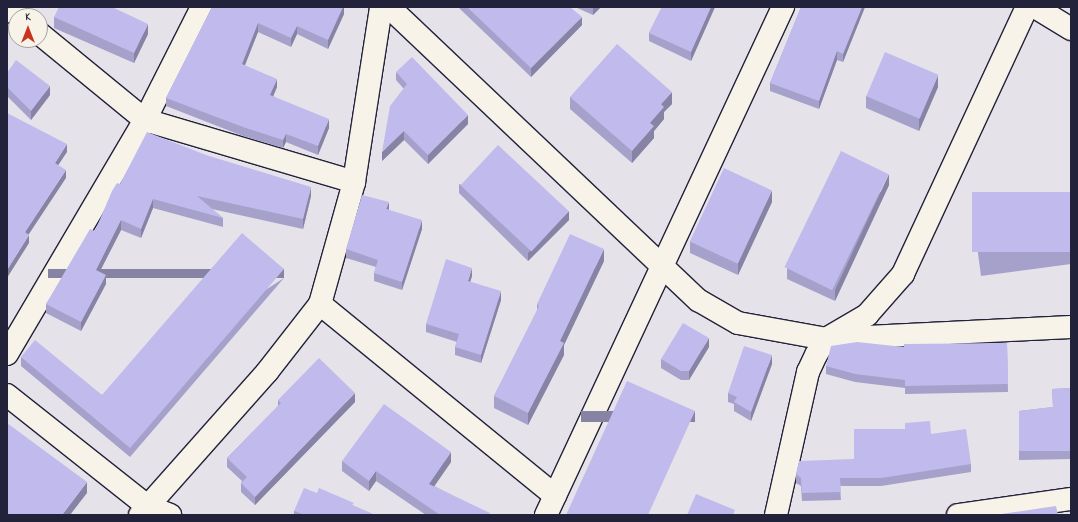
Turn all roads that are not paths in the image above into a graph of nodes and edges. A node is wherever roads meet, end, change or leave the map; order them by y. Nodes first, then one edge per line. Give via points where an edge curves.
1 (202, 7) edge
2 (381, 7) edge
3 (389, 7) edge
4 (782, 7) edge
5 (1027, 7) edge
6 (1035, 7) edge
7 (1071, 29) edge
8 (48, 41) edge
9 (145, 120) junction
10 (354, 182) junction
11 (662, 267) junction
12 (320, 304) junction
13 (1071, 327) edge
14 (826, 339) junction
15 (7, 354) edge
16 (7, 395) edge
17 (1071, 500) edge
18 (551, 506) edge
19 (143, 511) edge
20 (170, 515) edge
21 (776, 515) edge
22 (958, 515) edge

1 - 9 street
2 - 10 street
3 - 11 street
4 - 11 street
5 - 14 street via 903,274 867,315
6 - 7 street
8 - 9 street
9 - 10 street
9 - 15 street
10 - 12 street
11 - 14 street via 698,300 738,323
11 - 18 street
12 - 18 street
12 - 19 street via 267,372
13 - 14 street
14 - 21 street via 808,372
16 - 19 street
17 - 22 street
19 - 20 street

